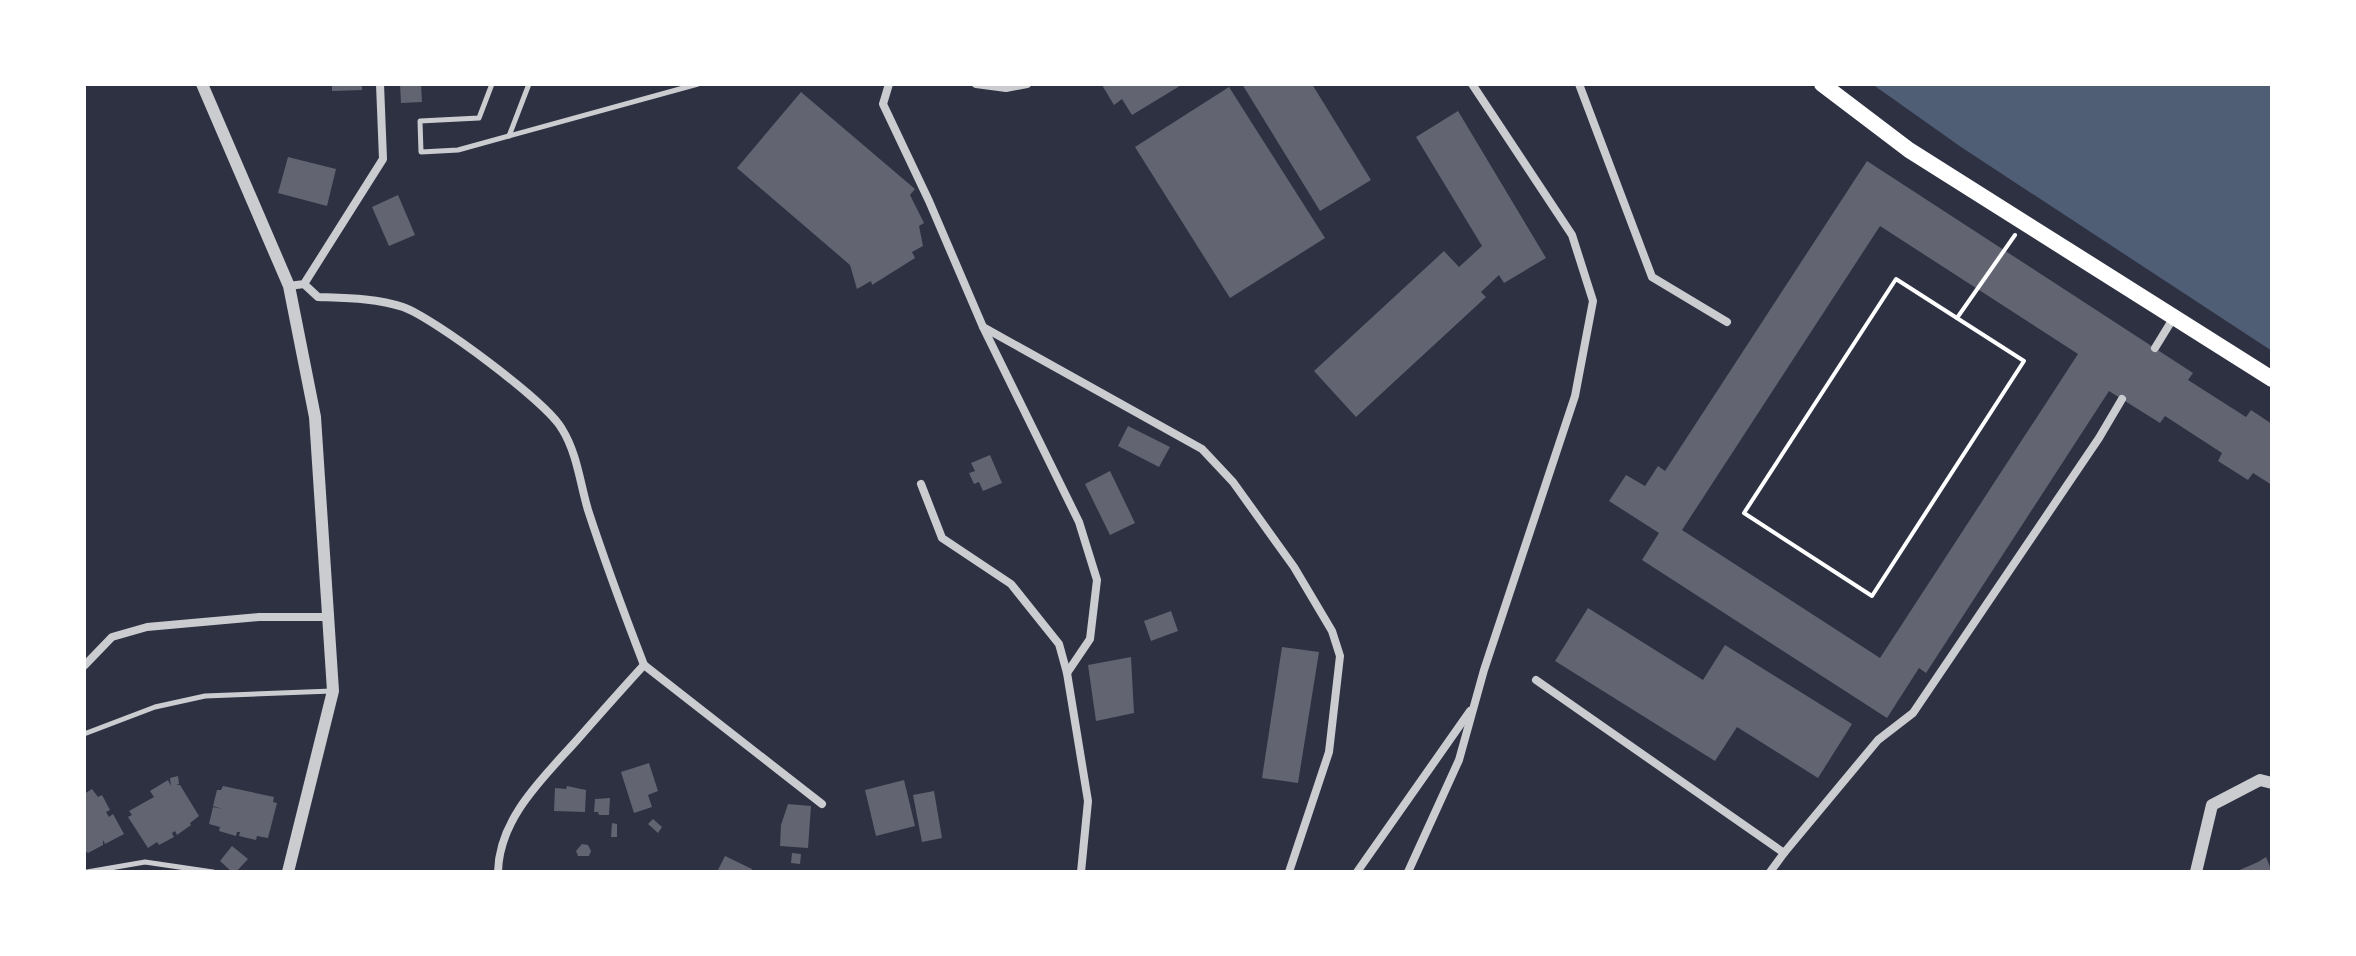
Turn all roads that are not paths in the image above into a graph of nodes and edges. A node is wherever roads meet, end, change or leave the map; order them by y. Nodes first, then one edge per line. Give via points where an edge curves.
1 (202, 84) edge
2 (380, 84) edge
3 (492, 84) edge
4 (529, 84) edge
5 (698, 84) edge
6 (889, 84) edge
7 (976, 84) edge
8 (1027, 84) edge
9 (1472, 84) edge
10 (1579, 84) edge
11 (1822, 84) edge
12 (509, 136) junction
13 (304, 284) junction
14 (289, 286) junction
15 (2174, 317) junction
16 (1727, 322) dead end
17 (983, 327) junction
18 (2155, 348) dead end
19 (2272, 379) edge
20 (2122, 399) dead end
21 (921, 484) dead end
22 (328, 617) junction
23 (644, 665) junction
24 (84, 666) edge
25 (1067, 673) junction
26 (1536, 680) dead end
27 (333, 691) junction
28 (1473, 707) junction
29 (84, 734) edge
30 (2272, 783) edge
31 (822, 804) dead end
32 (1784, 853) junction
33 (87, 872) edge
34 (213, 872) edge
35 (288, 872) edge
36 (498, 872) edge
37 (1081, 872) edge
38 (1289, 872) edge
39 (1357, 872) edge
40 (1408, 872) edge
41 (1770, 872) edge
42 (2196, 872) edge

1 - 14 street
2 - 13 street via 383,159
3 - 12 lane via 479,118 420,121 421,152 458,150
4 - 12 lane
5 - 12 lane
6 - 17 street via 883,104
7 - 8 street
9 - 28 street via 1572,235 1593,301 1575,396
10 - 16 street via 1652,277
11 - 15 main road via 1909,150
13 - 14 street
13 - 23 street via 318,297 403,307 438,327 562,427
14 - 22 street via 315,417
15 - 18 street
15 - 19 main road
17 - 25 street via 1079,522 1097,580 1090,639
17 - 38 street via 1202,449 1268,530 1332,631 1340,656 1329,752
20 - 32 street via 1913,713 1878,740
21 - 25 street via 942,538 1011,584 1059,644
22 - 24 street via 147,627 112,637
22 - 27 street
23 - 31 street
23 - 36 street via 533,789 515,816
25 - 37 street via 1088,801
26 - 32 street
27 - 29 lane via 205,696 155,707
27 - 35 street
28 - 39 street
28 - 40 street via 1459,760
30 - 42 street via 2260,780 2212,805
32 - 41 street
33 - 34 lane via 145,862

